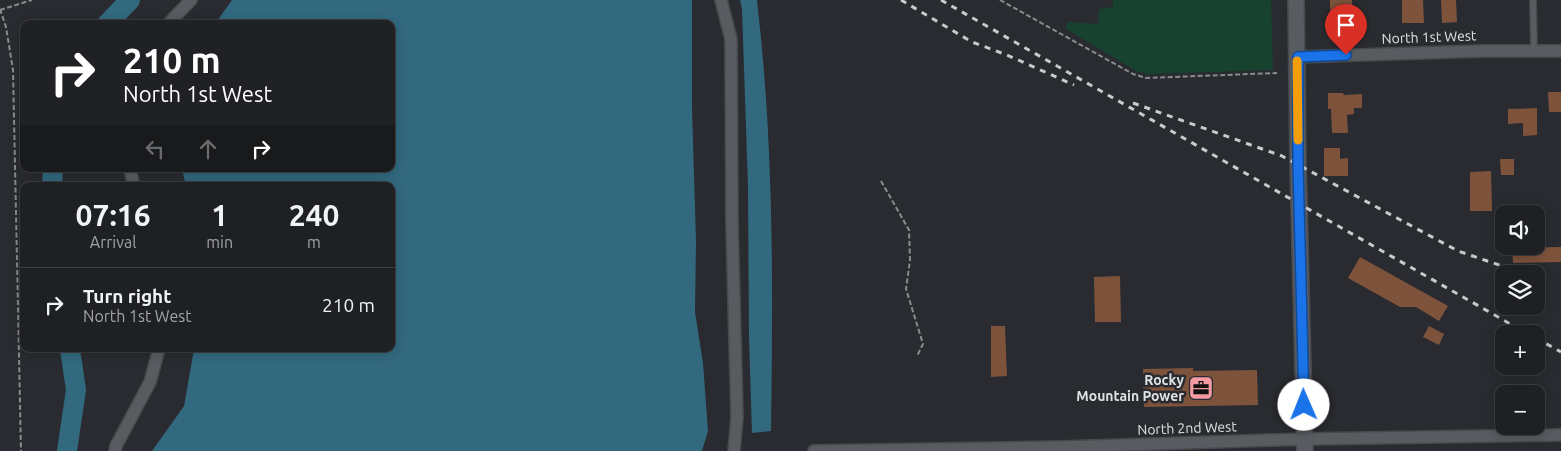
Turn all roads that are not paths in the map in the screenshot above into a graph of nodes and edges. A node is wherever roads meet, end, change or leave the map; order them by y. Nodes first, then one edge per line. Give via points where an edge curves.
1 (191, 0) edge
2 (721, 0) edge
3 (1296, 0) edge
4 (1534, 0) edge
5 (172, 20) edge
6 (1534, 50) junction
7 (1561, 50) edge
8 (1298, 57) junction
9 (158, 352) edge
10 (1561, 435) edge
11 (1305, 445) edge
12 (1062, 449) edge
13 (920, 450) edge
14 (115, 451) edge
15 (734, 451) edge
16 (814, 451) edge

1 - 5 street
2 - 15 street via 731,38 737,417
3 - 8 street
4 - 6 lane
6 - 7 street, North 1st West
6 - 8 street, North 1st West
8 - 11 street
9 - 14 street via 150,382
10 - 11 street, North 2nd West
11 - 12 street, North 2nd West
12 - 13 street, North 2nd West
13 - 16 street, North 2nd West

